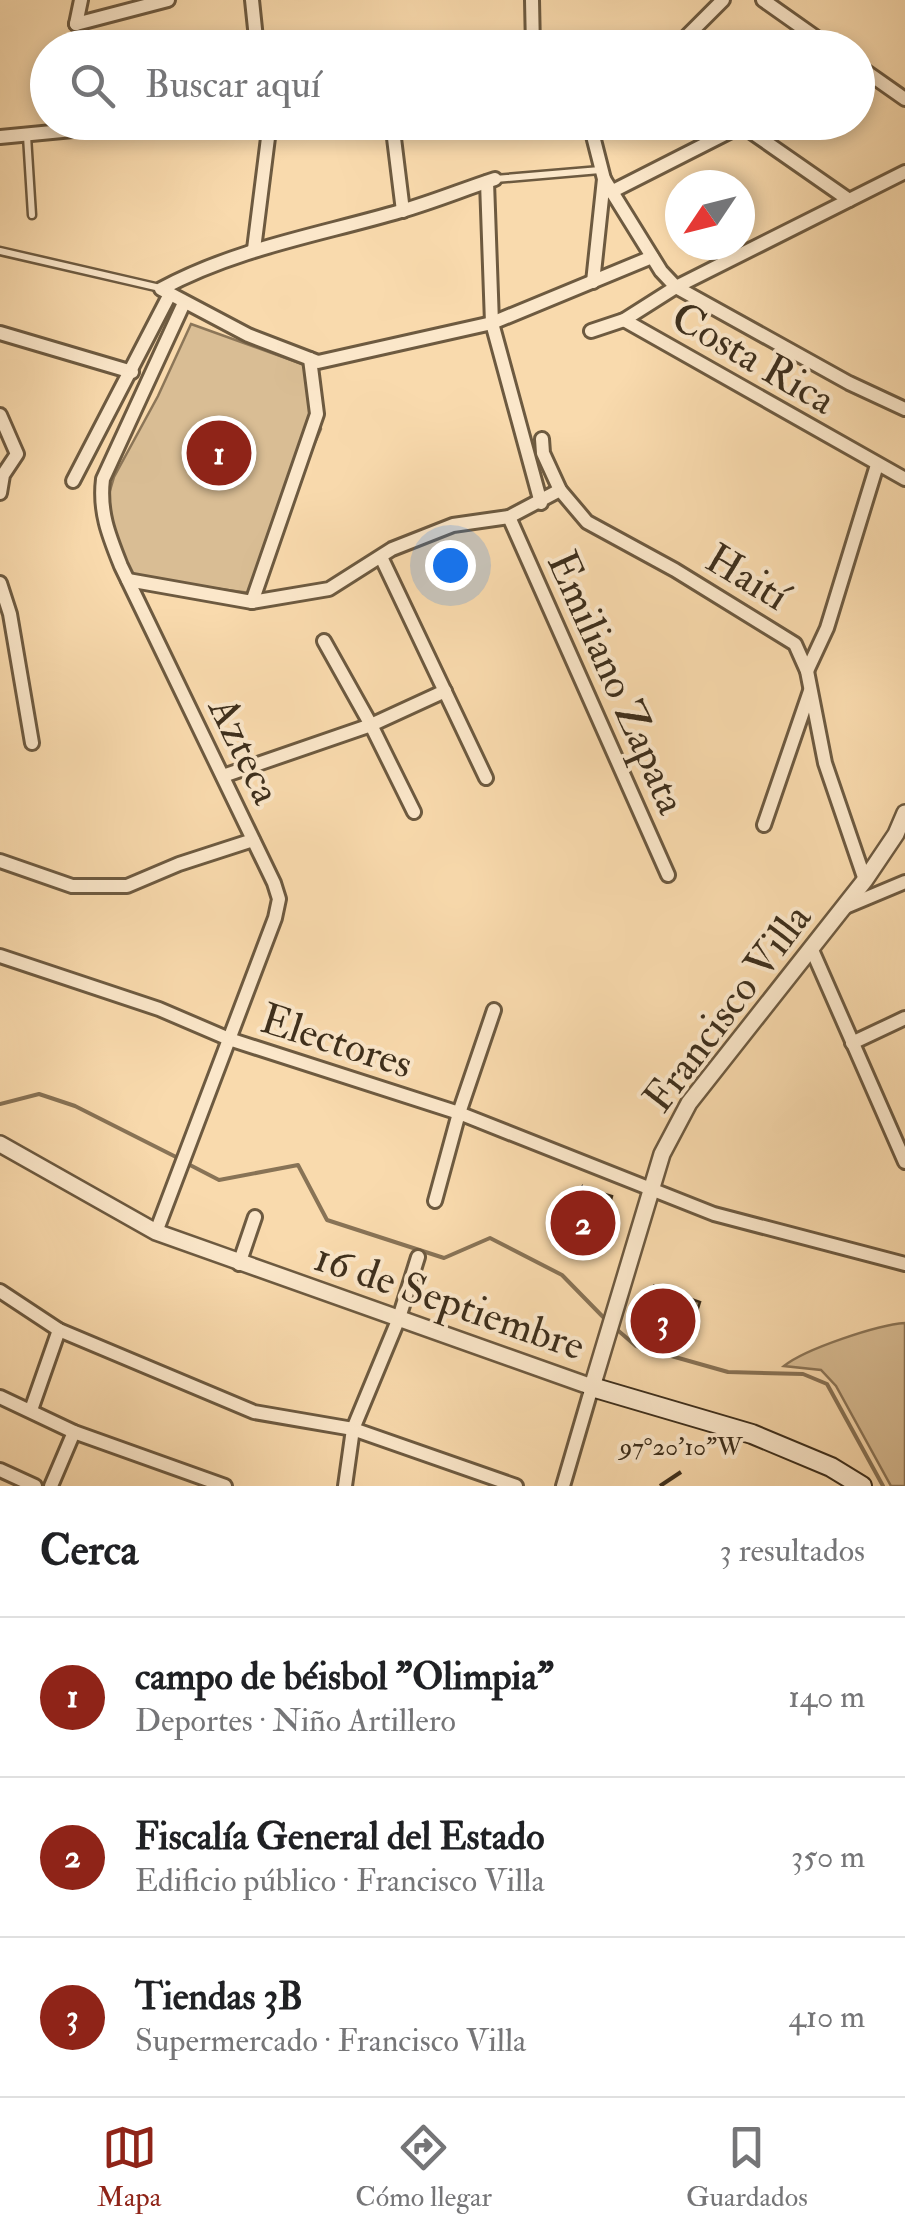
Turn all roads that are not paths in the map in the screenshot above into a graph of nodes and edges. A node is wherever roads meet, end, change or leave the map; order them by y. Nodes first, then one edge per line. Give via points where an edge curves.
1 (82, 0) edge
2 (168, 0) edge
3 (252, 0) edge
4 (532, 0) edge
5 (723, 0) edge
6 (762, 0) edge
7 (255, 30) edge
8 (533, 30) edge
9 (694, 30) edge
10 (805, 30) edge
11 (875, 78) edge
12 (905, 99) edge
13 (27, 134) junction
14 (30, 134) edge
15 (0, 136) edge
16 (268, 140) edge
17 (394, 140) edge
18 (596, 140) edge
19 (709, 140) edge
20 (762, 140) edge
21 (905, 172) edge
22 (602, 174) junction
23 (491, 180) junction
24 (611, 192) junction
25 (849, 200) junction
26 (403, 211) junction
27 (32, 215) dead end
28 (254, 248) junction
29 (0, 252) edge
30 (652, 257) junction
31 (592, 282) junction
32 (676, 288) junction
33 (166, 292) junction
34 (184, 303) junction
35 (624, 320) junction
36 (492, 323) junction
37 (590, 332) dead end
38 (0, 333) edge
39 (310, 359) junction
40 (132, 372) junction
41 (905, 409) edge
42 (0, 415) edge
43 (542, 439) dead end
44 (877, 465) junction
45 (2, 473) edge
46 (905, 479) edge
47 (73, 481) dead end
48 (560, 490) junction
49 (0, 493) edge
50 (541, 503) junction
51 (509, 517) junction
52 (382, 558) junction
53 (128, 580) junction
54 (0, 583) edge
55 (252, 602) junction
56 (324, 641) dead end
57 (807, 671) junction
58 (811, 688) junction
59 (444, 691) junction
60 (371, 725) junction
61 (32, 743) dead end
62 (223, 776) junction
63 (486, 778) dead end
64 (414, 812) dead end
65 (905, 812) edge
66 (764, 826) dead end
67 (254, 840) junction
68 (0, 861) edge
69 (668, 874) dead end
70 (865, 880) junction
71 (905, 882) edge
72 (843, 908) junction
73 (812, 950) junction
74 (0, 956) edge
75 (494, 1010) dead end
76 (905, 1018) edge
77 (228, 1039) junction
78 (852, 1043) junction
79 (459, 1113) junction
80 (900, 1140) edge
81 (0, 1144) edge
82 (905, 1162) edge
83 (652, 1188) junction
84 (435, 1202) dead end
85 (255, 1217) dead end
86 (156, 1232) junction
87 (418, 1257) dead end
88 (238, 1264) junction
89 (905, 1264) edge
90 (0, 1291) edge
91 (399, 1318) junction
92 (59, 1330) junction
93 (592, 1387) junction
94 (0, 1397) edge
95 (31, 1410) junction
96 (353, 1429) junction
97 (74, 1432) junction
98 (0, 1470) edge
99 (35, 1486) edge
100 (51, 1486) edge
101 (225, 1486) edge
102 (344, 1486) edge
103 (516, 1486) edge
104 (563, 1486) edge
105 (862, 1486) edge

1 - 2 street via 76,24
3 - 7 street
4 - 8 street
5 - 9 street
6 - 10 street
11 - 12 street
13 - 14 street
13 - 15 street
13 - 27 lane
16 - 28 street
17 - 26 street
18 - 22 street
19 - 24 street
20 - 25 street
21 - 25 street
22 - 23 lane
22 - 24 street
22 - 31 street
23 - 26 street
23 - 36 street
24 - 30 street
25 - 32 street
26 - 28 street
28 - 33 street via 214,262
29 - 33 lane
30 - 31 street
30 - 32 street
31 - 36 street
32 - 35 street
32 - 41 street
33 - 34 street
33 - 40 street
34 - 39 street
34 - 53 street, Azteca via 103,480 105,528
35 - 37 street
35 - 44 street, Costa Rica
36 - 39 street
36 - 50 street
38 - 40 street
39 - 55 street via 316,414
40 - 47 street
42 - 45 street via 17,454
43 - 48 street, Haití
44 - 46 street, Costa Rica
44 - 57 street via 827,628
45 - 49 street
48 - 50 street
48 - 57 street, Haití via 587,522 796,644
50 - 51 street
51 - 52 street via 453,525
51 - 69 street, Emiliano Zapata
52 - 55 street via 330,590
52 - 59 street
53 - 55 street
53 - 62 street, Azteca
54 - 61 street
56 - 60 street
57 - 58 street, Haití
58 - 66 street
58 - 70 street, Haití via 825,763
59 - 60 street
59 - 63 street
60 - 62 street
60 - 64 street
62 - 67 street, Azteca
65 - 70 street, Francisco Villa
67 - 68 street via 127,886 72,886
67 - 77 street, Azteca via 278,900
70 - 72 street, Francisco Villa
71 - 72 street
72 - 73 street, Francisco Villa
73 - 78 street
73 - 83 street, Francisco Villa via 688,1102
74 - 77 street, Electores
75 - 79 street
76 - 78 street
77 - 79 street, Electores
77 - 86 street, Azteca
78 - 80 street
79 - 83 street, Electores
79 - 84 street
80 - 82 street
81 - 86 street, 16 de Septiembre
83 - 89 street, Electores via 714,1214
83 - 93 street, Francisco Villa
85 - 88 street
86 - 88 street, 16 de Septiembre
87 - 91 street
88 - 91 street, 16 de Septiembre
90 - 92 street
91 - 93 street, 16 de Septiembre
91 - 96 street
92 - 95 street
92 - 96 street via 254,1412
93 - 104 street, Francisco Villa
93 - 105 main road, 16 de Septiembre via 752,1434
94 - 95 street
95 - 97 street
96 - 102 street
96 - 103 street
97 - 100 street
97 - 101 street
98 - 99 street

